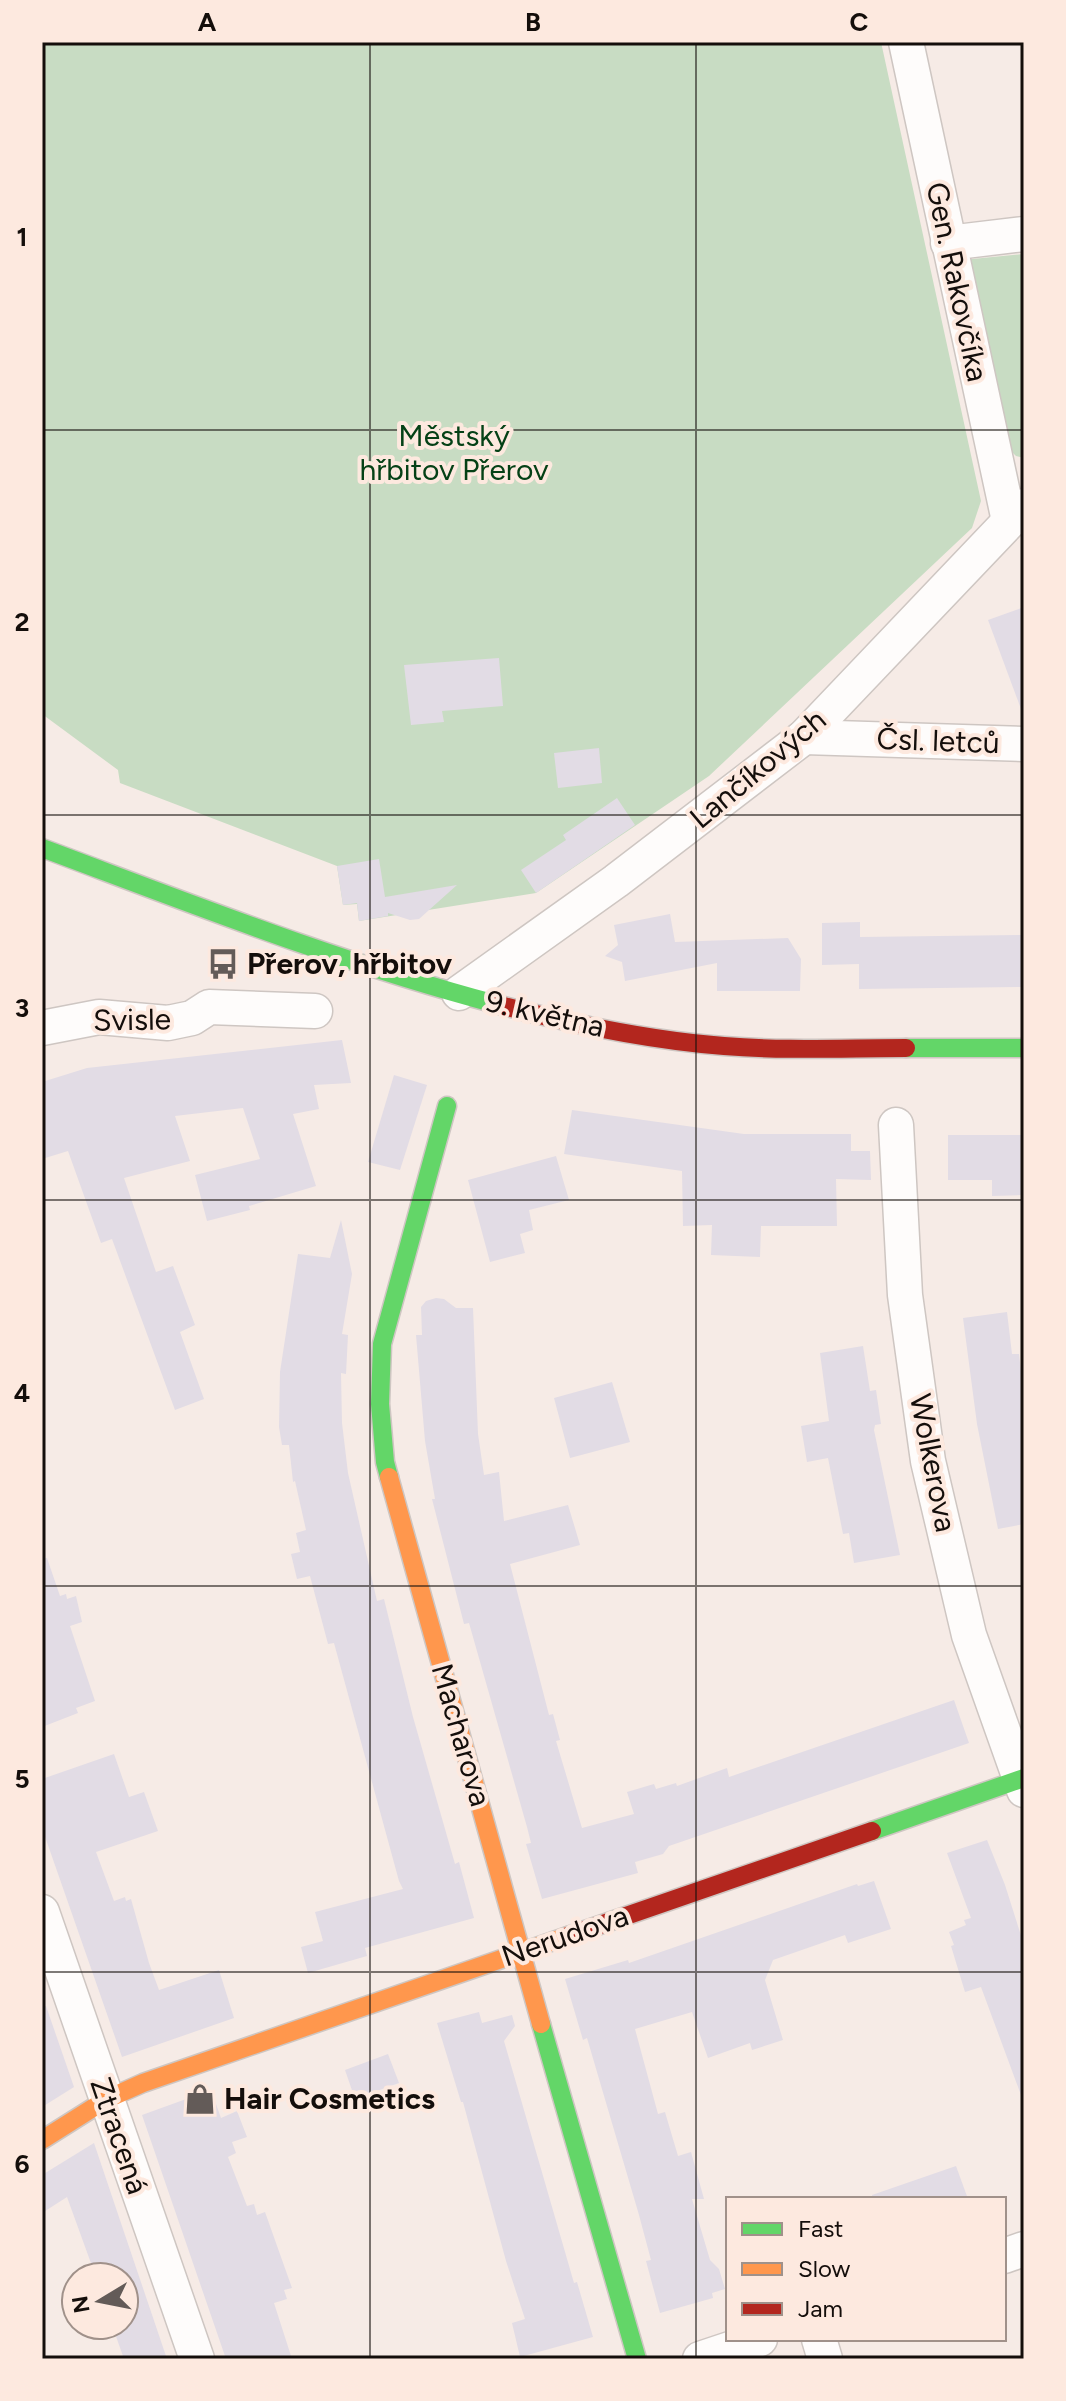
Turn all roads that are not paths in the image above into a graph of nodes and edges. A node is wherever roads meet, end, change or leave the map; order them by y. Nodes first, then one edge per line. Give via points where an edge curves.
1 (906, 42) edge
2 (1024, 234) edge
3 (948, 243) junction
4 (1016, 514) edge
5 (804, 737) junction
6 (1024, 744) edge
7 (42, 848) edge
8 (459, 993) junction
9 (315, 1011) dead end
10 (42, 1028) edge
11 (1024, 1048) edge
12 (447, 1106) dead end
13 (896, 1125) dead end
14 (1023, 1782) edge
15 (42, 1912) edge
16 (520, 1952) junction
17 (107, 2099) junction
18 (42, 2140) edge
19 (754, 2341) edge
20 (197, 2359) edge
21 (637, 2359) edge
22 (700, 2359) edge

1 - 3 street, Gen. Rakovčíka
2 - 3 street
3 - 4 street, Gen. Rakovčíka
4 - 5 street, Lančíkových
5 - 6 street, Čsl. letců
5 - 8 street, Lančíkových
7 - 8 street, 9. května via 383,972
8 - 11 street, 9. května via 551,1018 711,1045
9 - 10 street, Svisle via 209,1007 192,1018 168,1023 99,1017
12 - 16 street, Macharova via 382,1344 385,1462
13 - 14 street, Wolkerova via 905,1295 928,1461 969,1635
14 - 16 street, Nerudova
15 - 17 street, Ztracená
16 - 17 street, Nerudova
16 - 21 street, Macharova
17 - 18 street, Nerudova
17 - 20 street, Ztracená
19 - 22 street

